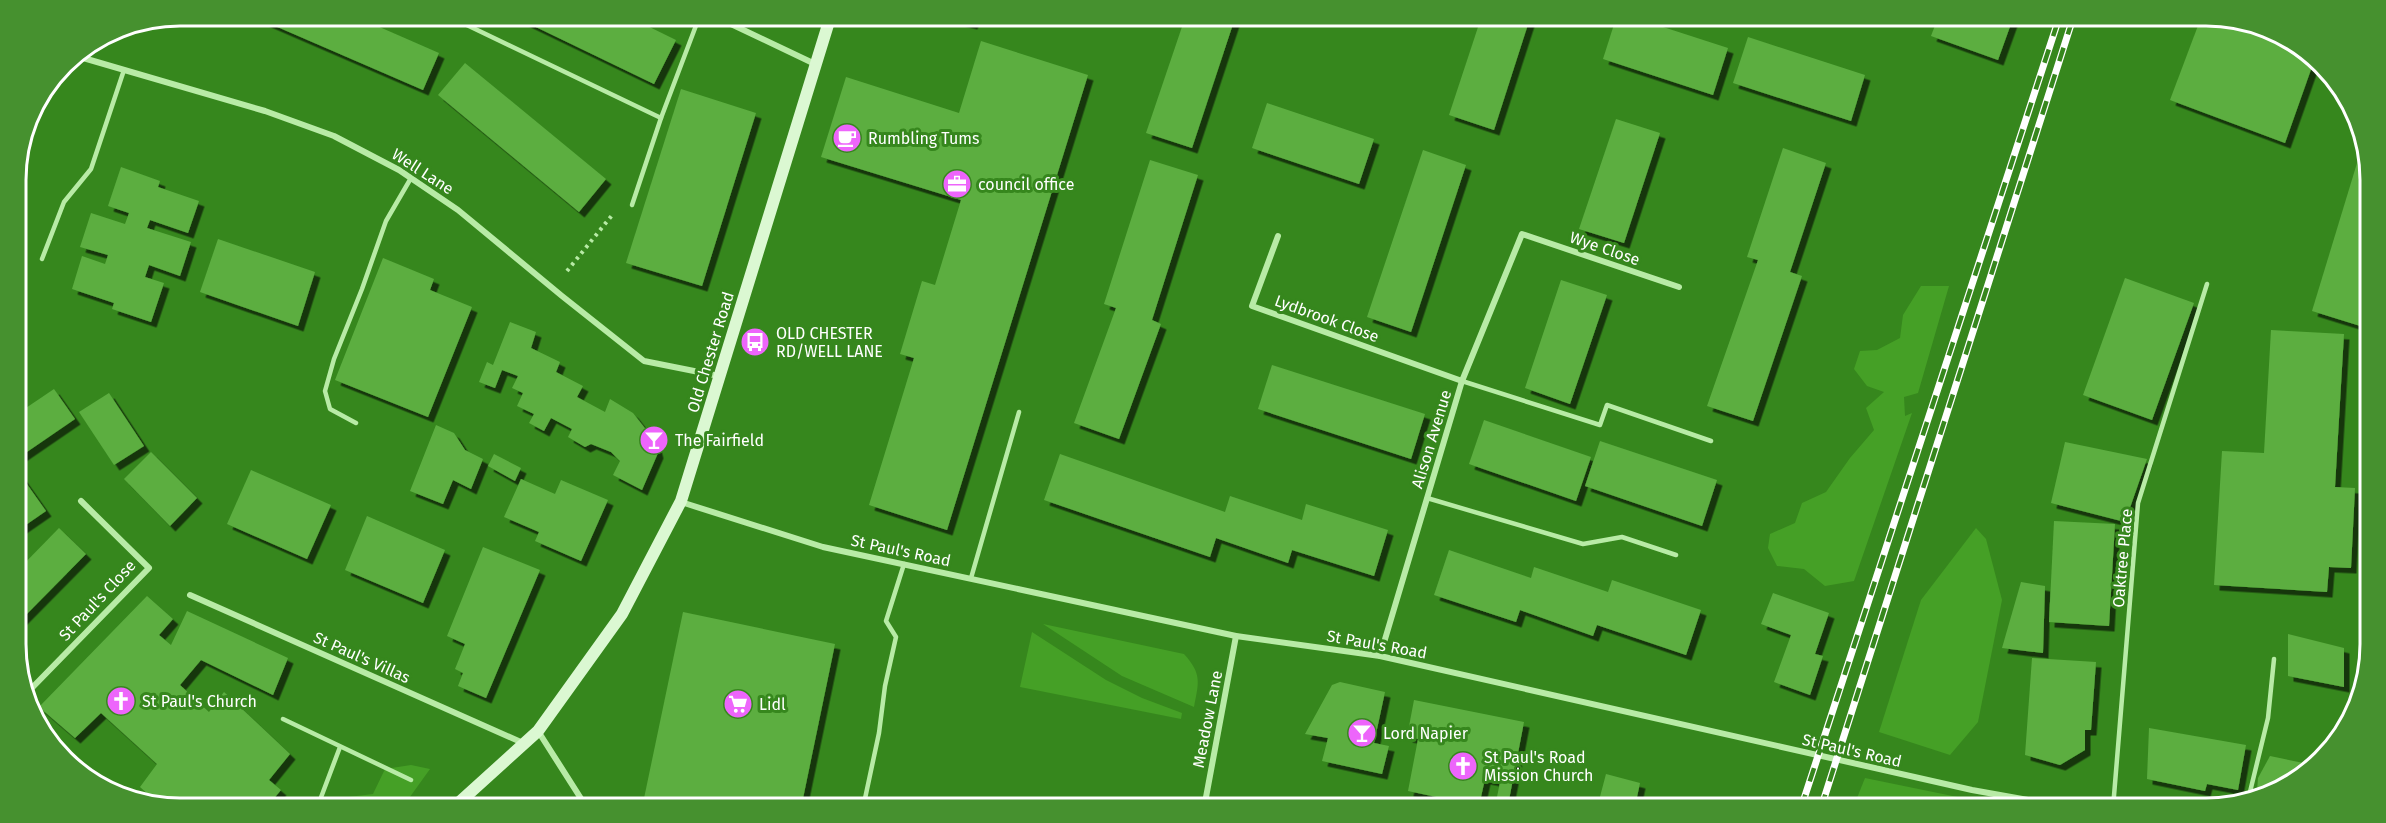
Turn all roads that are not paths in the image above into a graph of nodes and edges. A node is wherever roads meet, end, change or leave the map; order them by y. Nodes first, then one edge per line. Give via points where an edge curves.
1 (467, 25) edge
2 (696, 25) edge
3 (733, 25) edge
4 (828, 25) edge
5 (85, 58) edge
6 (816, 64) junction
7 (124, 70) junction
8 (661, 118) junction
9 (411, 178) junction
10 (632, 206) road end
11 (1522, 234) joint
12 (1278, 236) dead end
13 (42, 259) dead end
14 (2207, 284) dead end
15 (1679, 287) dead end
16 (719, 376) junction
17 (1462, 381) junction
18 (1019, 412) dead end
19 (356, 423) dead end
20 (1711, 441) dead end
21 (1427, 498) junction
22 (81, 501) dead end
23 (681, 501) junction
24 (1676, 555) dead end
25 (904, 564) junction
26 (971, 578) junction
27 (190, 595) dead end
28 (1236, 636) junction
29 (1380, 656) junction
30 (2274, 659) dead end
31 (32, 688) edge
32 (283, 719) dead end
33 (538, 731) junction
34 (524, 743) junction
35 (340, 747) junction
36 (411, 780) dead end
37 (2250, 791) edge
38 (1206, 797) edge
39 (2008, 797) edge
40 (2114, 797) edge
41 (321, 798) edge
42 (464, 798) edge
43 (581, 798) edge
44 (865, 798) edge

1 - 8 lane
2 - 8 lane
3 - 6 street
4 - 6 main road, Old Chester Road
5 - 7 street, Well Lane
6 - 16 main road, Old Chester Road
7 - 9 street, Well Lane via 265,111 334,136
7 - 13 lane via 91,169 64,202
8 - 10 lane
9 - 16 street, Well Lane via 458,210 644,361
9 - 19 lane via 386,221 325,391 330,409
11 - 15 street, Wye Close
11 - 17 street, Alison Avenue
12 - 17 street, Lydbrook Close via 1252,306
14 - 40 lane, Oaktree Place via 2138,503
16 - 23 main road, Old Chester Road
17 - 20 lane via 1600,425 1607,405
17 - 21 street, Alison Avenue
18 - 26 lane
21 - 24 lane via 1583,544 1622,537
21 - 29 street, Alison Avenue
22 - 31 street, St Paul's Close via 149,568
23 - 25 street, St Paul's Road via 823,547
23 - 33 main road, Old Chester Road via 622,614
25 - 26 street, St Paul's Road
25 - 44 lane via 886,621 896,637
26 - 28 street, St Paul's Road
27 - 34 street, St Paul's Villas
28 - 29 street, St Paul's Road
28 - 38 street, Meadow Lane
29 - 39 street, St Paul's Road
30 - 37 lane via 2268,718
32 - 35 lane
33 - 34 main road, Old Chester Road
33 - 43 street
34 - 42 main road, Old Chester Road
35 - 36 lane
35 - 41 lane

